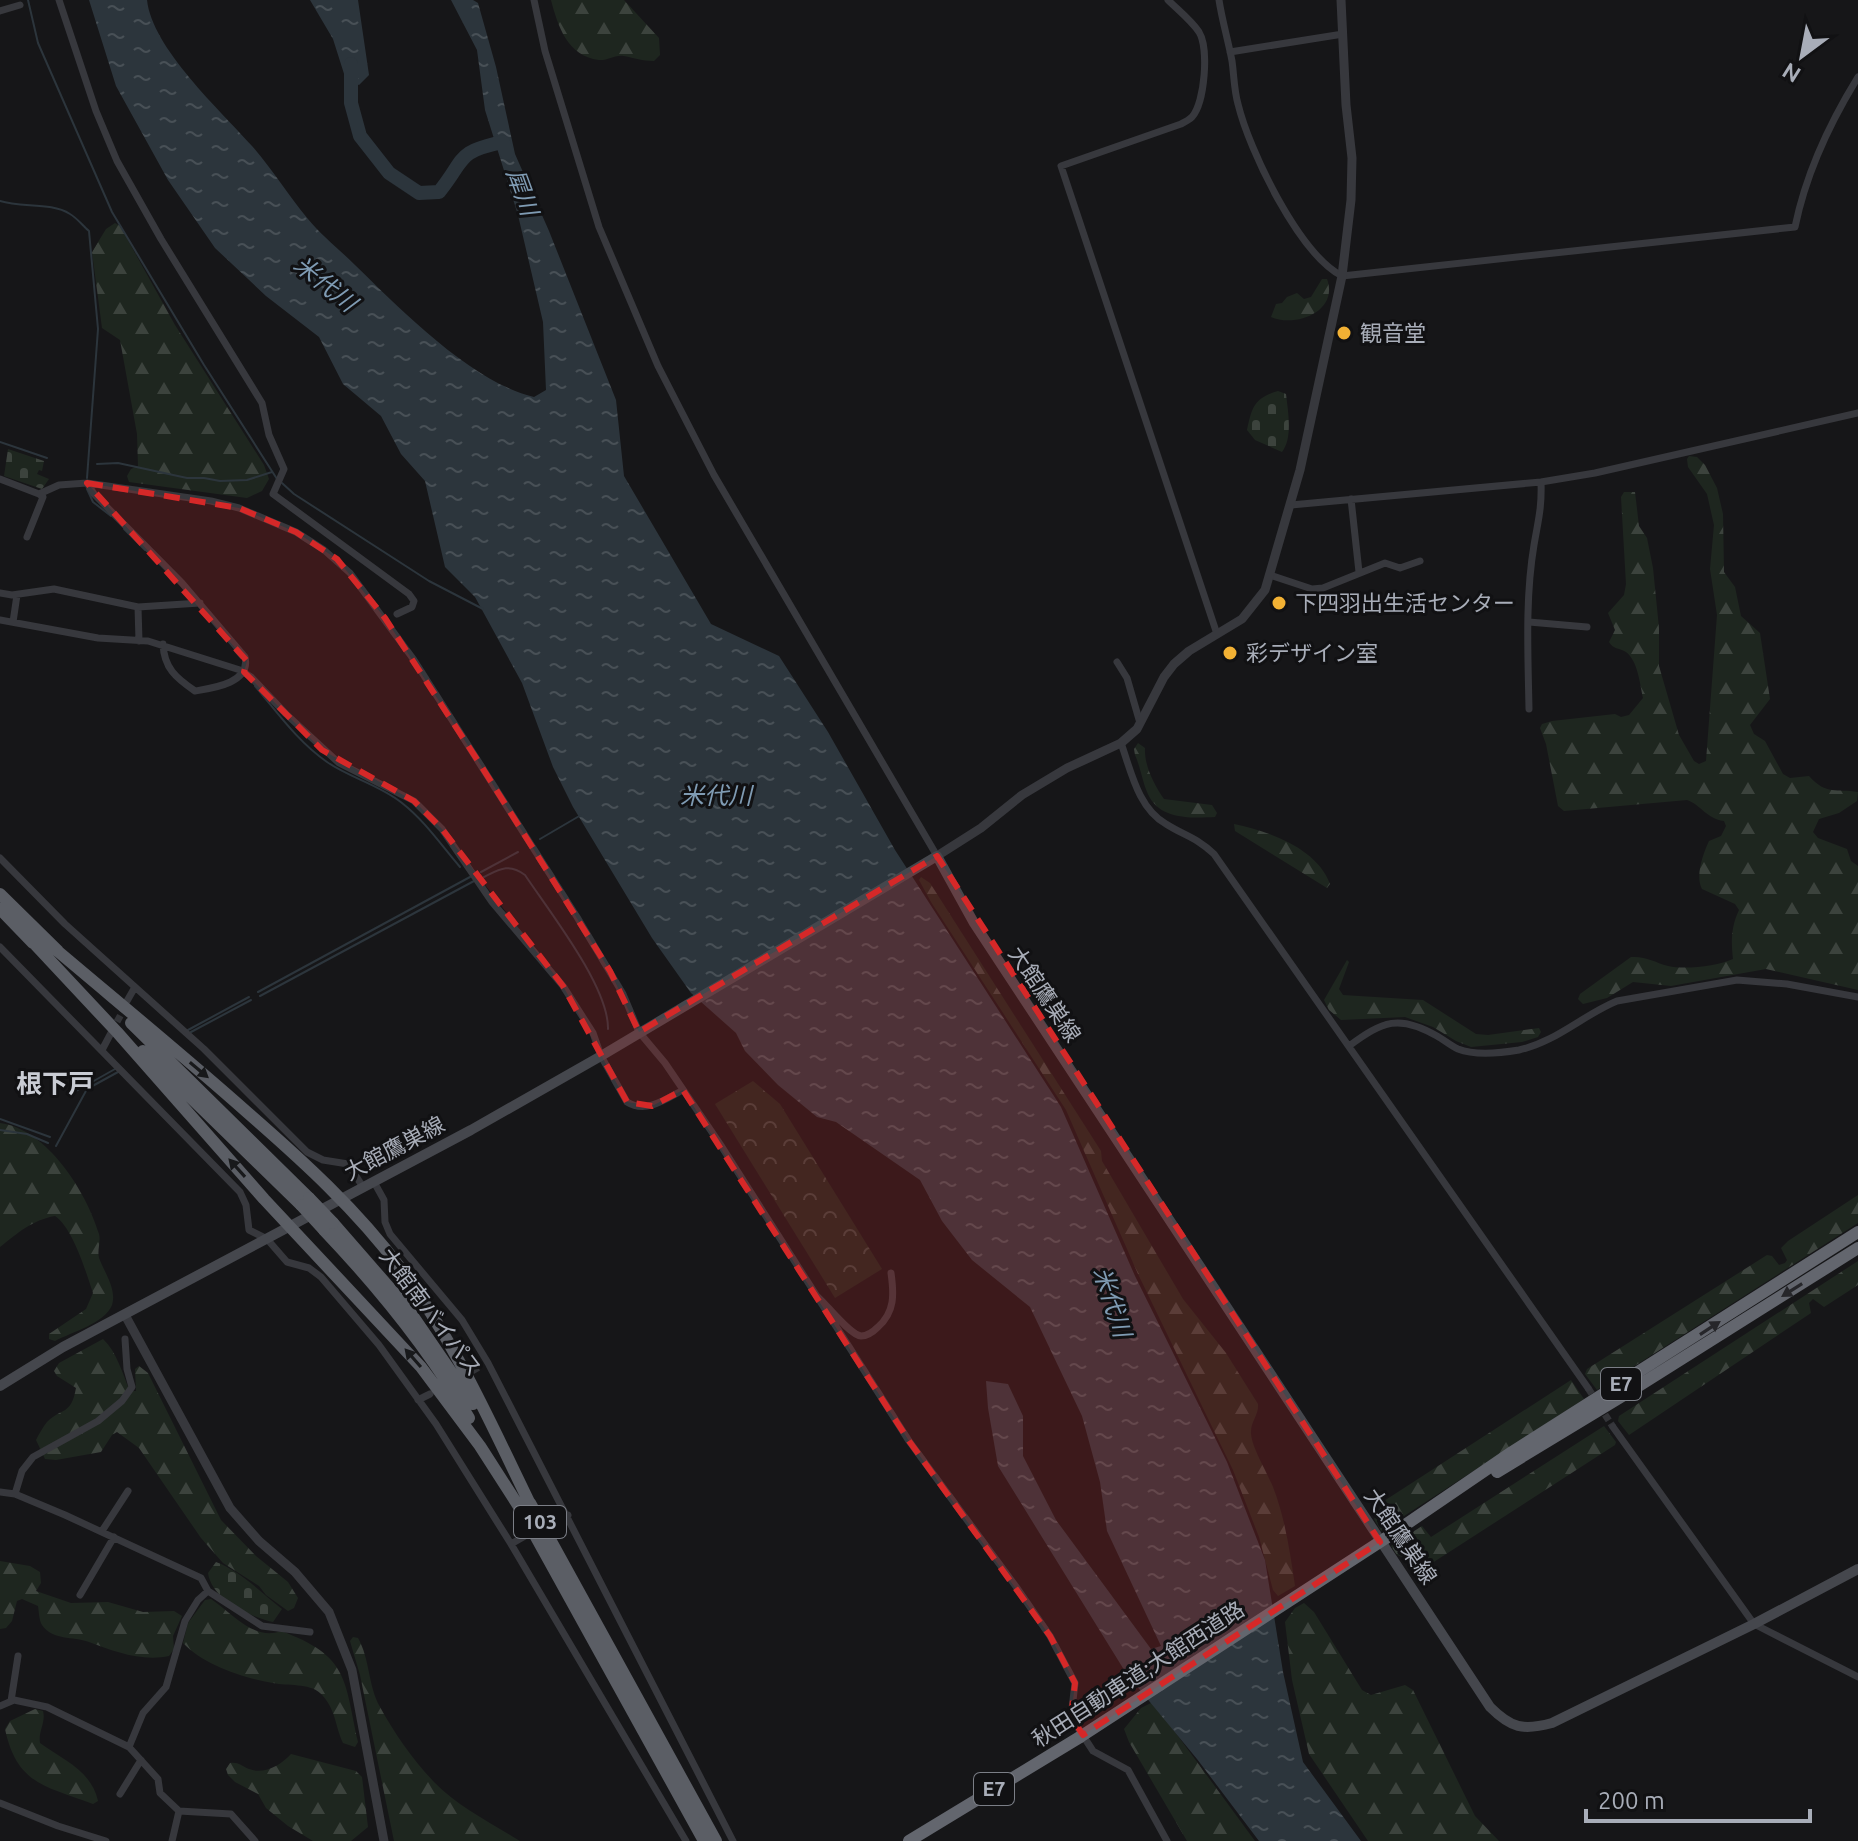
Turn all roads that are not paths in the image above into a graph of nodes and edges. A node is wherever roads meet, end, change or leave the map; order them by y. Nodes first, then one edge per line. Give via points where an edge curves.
1 (59, 0) edge
2 (534, 0) edge
3 (1168, 0) edge
4 (1219, 0) edge
5 (1341, 0) edge
6 (20, 5) dead end
7 (0, 11) edge
8 (1343, 34) junction
9 (1230, 52) junction
10 (1858, 77) edge
11 (1342, 276) junction
12 (1858, 413) edge
13 (0, 479) edge
14 (1541, 482) junction
15 (87, 483) junction
16 (39, 494) junction
17 (1351, 499) junction
18 (1291, 505) junction
19 (27, 537) dead end
20 (1420, 561) dead end
21 (1359, 572) junction
22 (1270, 575) junction
23 (0, 593) edge
24 (17, 595) junction
25 (200, 603) junction
26 (138, 607) junction
27 (397, 614) dead end
28 (0, 620) edge
29 (13, 622) junction
30 (1529, 622) junction
31 (1587, 627) dead end
32 (1217, 634) junction
33 (139, 641) junction
34 (163, 644) junction
35 (1117, 662) dead end
36 (244, 672) junction
37 (1529, 709) dead end
38 (1140, 723) junction
39 (1121, 743) junction
40 (937, 856) junction
41 (3, 861) edge
42 (0, 874) edge
43 (0, 894) edge
44 (0, 909) edge
45 (29, 938) junction
46 (0, 947) edge
47 (54, 948) junction
48 (135, 987) junction
49 (1858, 997) edge
50 (127, 1001) tunnel mouth
51 (639, 1032) junction
52 (111, 1033) tunnel mouth
53 (1349, 1046) junction
54 (102, 1050) junction
55 (601, 1056) junction
56 (683, 1090) junction
57 (369, 1184) junction
58 (341, 1198) junction
59 (305, 1202) junction
60 (290, 1226) junction
61 (1858, 1232) edge
62 (267, 1239) junction
63 (1858, 1248) edge
64 (891, 1273) dead end
65 (813, 1292) junction
66 (125, 1315) junction
67 (125, 1339) dead end
68 (488, 1363) junction
69 (479, 1367) tunnel mouth
70 (0, 1386) edge
71 (1588, 1388) tunnel mouth
72 (430, 1394) dead end
73 (418, 1400) junction
74 (1613, 1427) tunnel mouth
75 (128, 1491) dead end
76 (0, 1492) edge
77 (15, 1494) junction
78 (527, 1510) junction
79 (568, 1515) junction
80 (553, 1521) dead end
81 (102, 1531) junction
82 (525, 1536) dead end
83 (114, 1537) junction
84 (1386, 1538) junction
85 (511, 1544) junction
86 (1858, 1569) edge
87 (208, 1591) junction
88 (80, 1595) dead end
89 (1754, 1624) junction
90 (310, 1632) dead end
91 (18, 1656) dead end
92 (644, 1670) junction
93 (631, 1676) dead end
94 (1858, 1677) edge
95 (611, 1687) dead end
96 (600, 1692) junction
97 (11, 1701) junction
98 (0, 1706) edge
99 (129, 1747) junction
100 (141, 1760) junction
101 (120, 1794) dead end
102 (0, 1803) edge
103 (179, 1811) junction
104 (106, 1841) edge
105 (172, 1841) edge
106 (255, 1841) edge
107 (384, 1841) edge
108 (686, 1841) edge
109 (704, 1841) edge
110 (716, 1841) edge
111 (733, 1841) edge
112 (909, 1841) edge
113 (1167, 1841) edge

1 - 27 street via 117,161 262,403 284,469 273,494 409,594 412,607
2 - 40 street via 599,227 658,366 714,475
3 - 32 street via 1201,34 1204,75 1192,117 1061,166
4 - 9 street
5 - 8 street
6 - 7 street
8 - 9 street
8 - 11 street via 1352,158
9 - 11 street via 1238,104 1256,157 1312,251
10 - 11 street via 1826,133 1795,227
11 - 18 street
12 - 14 street
13 - 16 street
14 - 17 street
14 - 30 street
15 - 16 street via 59,485
15 - 25 street
15 - 51 street via 239,508 296,532 337,559 430,686 586,931
16 - 19 street via 43,497
17 - 18 street
17 - 21 street
18 - 22 street
20 - 21 street via 1400,568 1385,563
21 - 22 street via 1312,589
22 - 32 street via 1254,606
23 - 24 street
24 - 26 street via 54,589
24 - 29 street
25 - 26 street
25 - 36 street via 245,657
26 - 33 street
28 - 29 street
29 - 33 street
30 - 31 street
30 - 37 street
32 - 38 street via 1174,664
33 - 34 street
34 - 36 street
34 - 36 street via 170,670 195,691 225,685
35 - 38 street
36 - 55 street via 322,750 427,812 492,902 563,986
38 - 39 street
39 - 40 street via 1022,795
39 - 53 street via 1144,804 1165,824 1214,854
40 - 51 main road, 大館鷹巣線
40 - 89 main road, 大館鷹巣線 via 974,923 1247,1341 1490,1707 1505,1722 1535,1728 1552,1723
41 - 42 street
41 - 48 street
43 - 47 highway, 大館南バイパス / 103
44 - 45 highway, 大館南バイパス / 103
45 - 59 highway, 大館南バイパス / 103
60 -> 45 highway
46 - 54 street
47 -> 58 highway
47 - 59 highway, 大館南バイパス / 103
48 - 50 street
48 - 57 street via 307,1152 348,1164
49 - 53 street via 1737,980 1617,1001 1543,1043 1519,1050 1458,1049 1402,1021 1371,1030
51 - 55 main road, 大館鷹巣線
51 - 56 street
52 - 54 street
53 - 71 street
54 - 62 street via 240,1192 249,1230
55 - 56 street via 621,1095 633,1106 652,1106
55 - 57 main road, 大館鷹巣線
56 - 65 street
57 - 58 main road, 大館鷹巣線
57 - 68 street via 384,1200 390,1234 455,1310
58 - 60 main road, 大館鷹巣線
58 - 78 highway via 435,1320
59 - 78 highway, 大館南バイパス / 103, bridge via 384,1279 431,1339 478,1412
60 - 62 main road, 大館鷹巣線
78 -> 60 highway via 421,1367
84 -> 61 highway, 秋田自動車道;大館西道路 / E7
62 - 66 main road, 大館鷹巣線
62 - 73 street via 287,1262 321,1277
63 -> 84 highway, 秋田自動車道;大館西道路 / E7
64 - 65 street via 892,1308 883,1323 865,1335 850,1330
65 - 113 street via 909,1441 1050,1636 1075,1683 1071,1717 1093,1751 1128,1770
66 - 70 main road, 大館鷹巣線
66 - 107 street via 230,1508 311,1589 336,1625 352,1670
67 - 77 street via 132,1387 98,1421 33,1457
68 - 69 street
68 - 79 street
72 - 73 street
73 - 85 street
74 - 89 street
75 - 81 street
76 - 77 street
77 - 81 street
78 - 109 highway, 大館南バイパス / 103
78 - 110 highway, 大館南バイパス / 103
79 - 80 street
79 - 92 street
81 - 83 street
82 - 85 street
83 - 87 street via 201,1578
83 - 88 street
84 - 112 highway, 秋田自動車道;大館西道路 / E7, bridge
85 - 96 street
86 - 89 main road, 大館鷹巣線
87 - 90 street via 262,1626
87 - 99 street via 185,1621 166,1687 143,1713
89 - 94 street
91 - 97 street
92 - 93 street
92 - 111 street
95 - 96 street
96 - 108 street
97 - 98 street
97 - 99 street via 47,1707
99 - 100 street
100 - 101 street
100 - 103 street via 158,1779 160,1793
102 - 104 street
103 - 105 street
103 - 106 street via 231,1814

